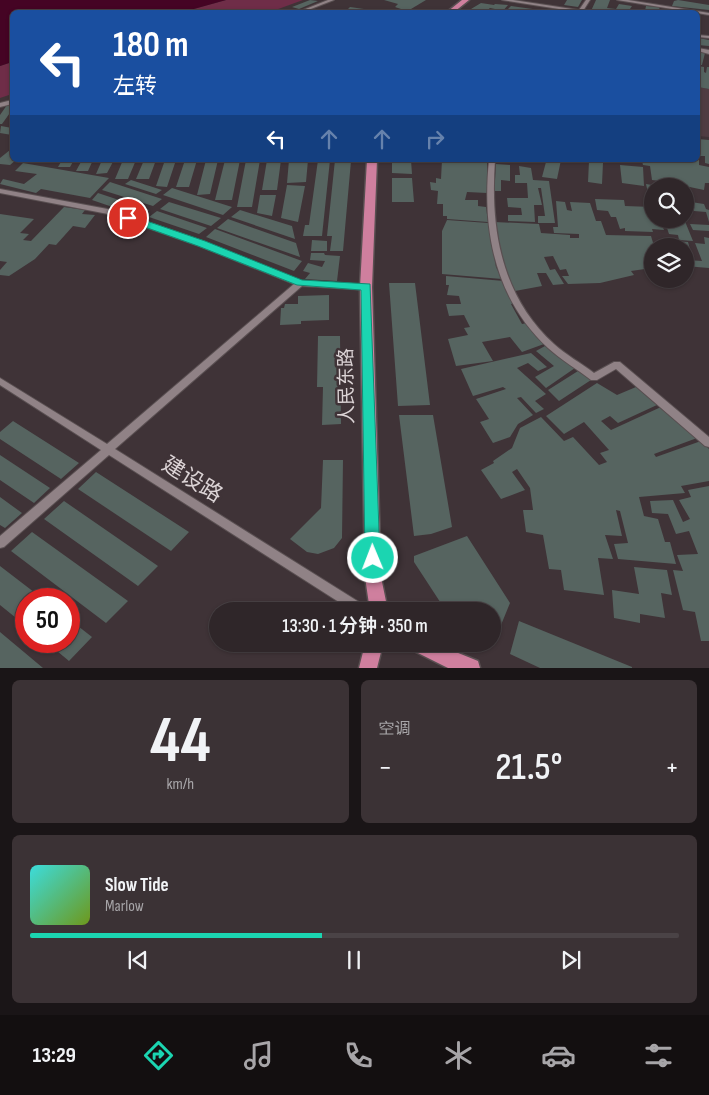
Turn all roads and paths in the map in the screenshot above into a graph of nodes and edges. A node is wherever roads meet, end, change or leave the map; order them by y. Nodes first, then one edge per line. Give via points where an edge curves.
1 (332, 0) edge
2 (466, 0) edge
3 (504, 0) edge
4 (518, 0) edge
5 (619, 0) edge
6 (666, 0) edge
7 (663, 7) junction
8 (305, 10) edge
9 (453, 10) edge
10 (569, 10) edge
11 (571, 10) edge
12 (661, 10) edge
13 (683, 10) edge
14 (372, 162) edge
15 (492, 162) edge
16 (0, 191) edge
17 (300, 283) junction
18 (366, 287) junction
19 (0, 381) edge
20 (709, 443) edge
21 (108, 450) junction
22 (0, 543) edge
23 (349, 602) edge
24 (377, 602) edge
25 (372, 652) edge
26 (433, 652) edge
27 (368, 668) edge
28 (471, 668) edge

1 - 8 street
2 - 9 main road
3 - 10 street
4 - 11 street
5 - 7 street
6 - 7 street
7 - 12 street
7 - 13 street
14 - 18 main road, 人民东路
15 - 20 street via 489,205 493,242 500,267 523,314 550,345 594,378 617,364
16 - 17 street via 110,212
17 - 18 street
17 - 21 street
18 - 24 main road, 人民东路 via 373,577
19 - 21 street, 建设路
21 - 22 street
21 - 23 street, 建设路
25 - 27 main road
26 - 28 main road

